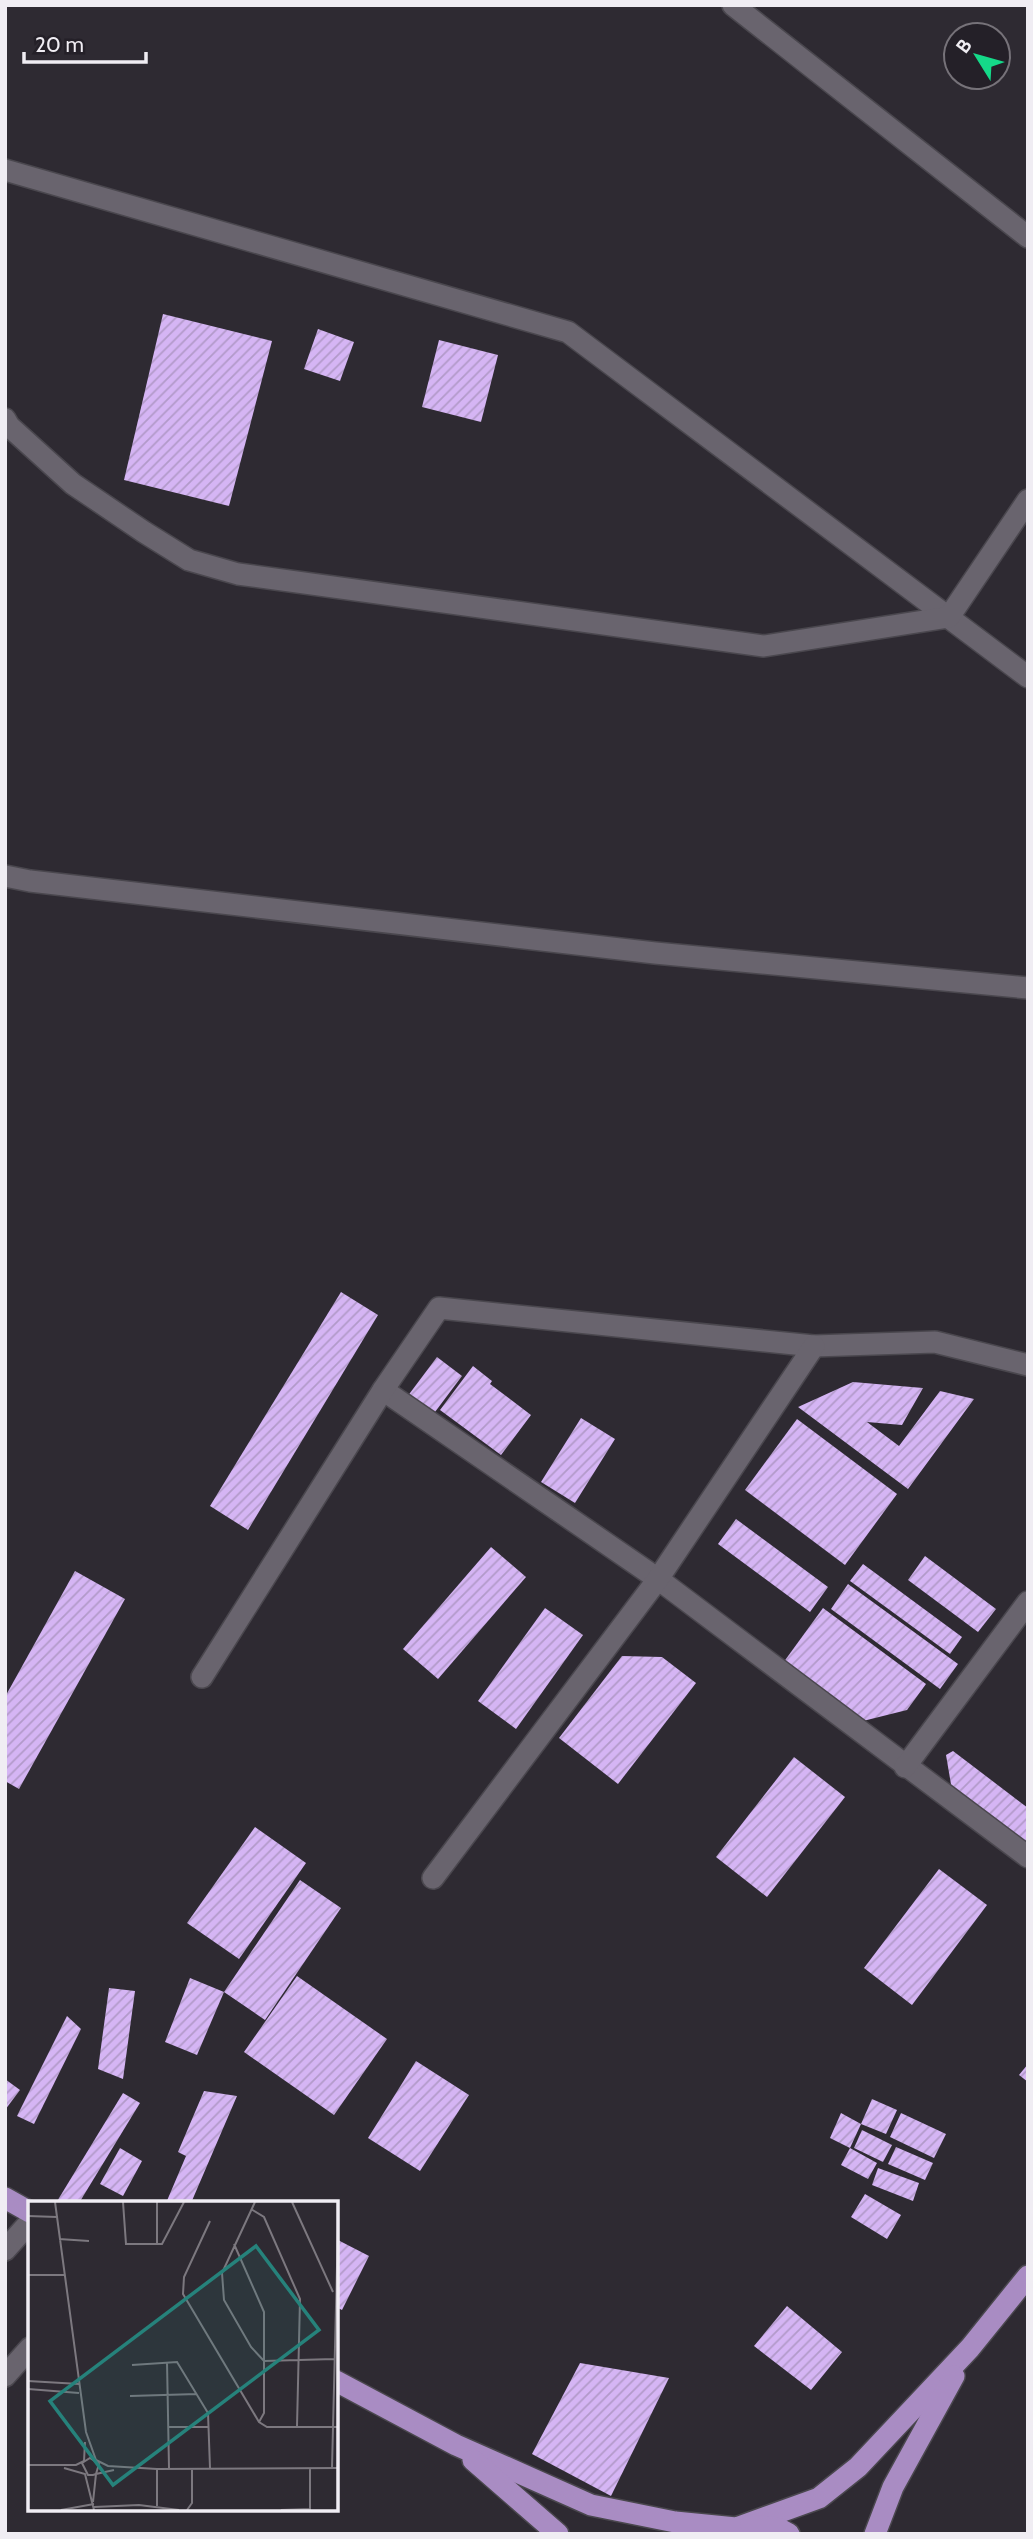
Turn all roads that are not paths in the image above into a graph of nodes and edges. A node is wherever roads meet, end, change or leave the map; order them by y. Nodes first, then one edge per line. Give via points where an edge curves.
1 (733, 5) edge
2 (5, 170) edge
3 (1028, 237) edge
4 (5, 419) edge
5 (1028, 500) edge
6 (949, 617) junction
7 (1028, 677) edge
8 (5, 876) edge
9 (1028, 988) edge
10 (814, 1346) junction
11 (1028, 1365) edge
12 (383, 1390) junction
13 (658, 1579) junction
14 (1028, 1602) edge
15 (202, 1677) dead end
16 (905, 1767) junction
17 (1028, 1857) edge
18 (433, 1878) dead end
19 (5, 2198) edge
20 (28, 2211) edge
21 (28, 2224) edge
22 (5, 2250) edge
23 (1028, 2276) edge
24 (970, 2348) junction
25 (28, 2350) edge
26 (5, 2376) edge
27 (338, 2382) edge
28 (456, 2445) junction
29 (727, 2531) edge
30 (558, 2534) edge
31 (789, 2534) edge
32 (875, 2534) edge

1 - 3 street
2 - 6 street via 568,332
4 - 6 street via 73,484 144,532 189,560 238,574 764,646
5 - 6 street
6 - 7 street
8 - 9 street via 655,953
10 - 11 street via 935,1342
10 - 12 street via 439,1308
10 - 13 street
12 - 13 street
12 - 15 street
13 - 16 street
13 - 18 street
14 - 16 street
16 - 17 street
19 - 20 main road
21 - 22 street
23 - 24 main road
24 - 29 main road via 858,2467 820,2498
24 - 32 main road via 893,2487
25 - 26 street
27 - 28 main road
28 - 29 main road via 591,2505
28 - 30 main road
29 - 31 main road via 751,2525

